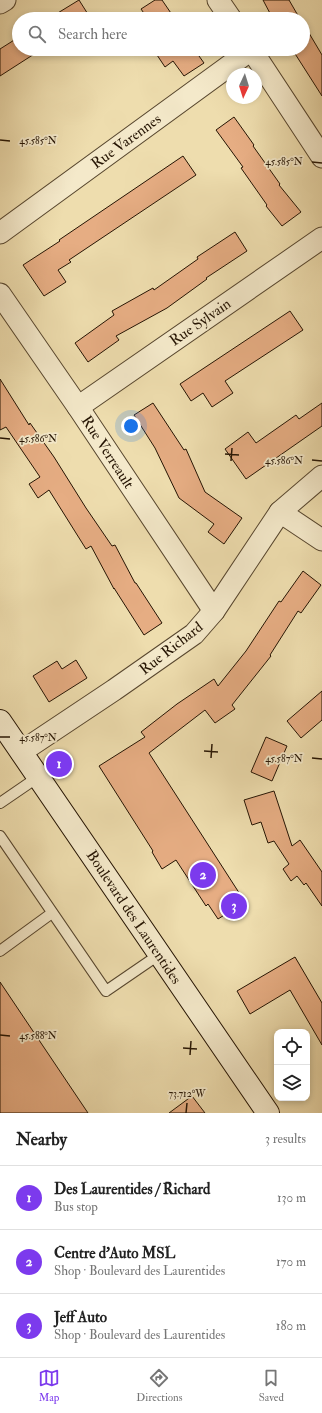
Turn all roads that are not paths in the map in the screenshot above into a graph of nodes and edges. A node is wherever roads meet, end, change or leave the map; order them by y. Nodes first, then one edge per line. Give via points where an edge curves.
1 (5, 0) edge
2 (218, 0) edge
3 (0, 3) edge
4 (226, 12) edge
5 (241, 56) edge
6 (256, 56) edge
7 (322, 156) edge
8 (0, 233) edge
9 (322, 238) edge
10 (0, 294) edge
11 (78, 407) junction
12 (322, 476) edge
13 (280, 512) junction
14 (322, 540) edge
15 (214, 611) junction
16 (0, 721) edge
17 (21, 752) junction
18 (38, 777) junction
19 (0, 803) edge
20 (0, 836) edge
21 (52, 913) junction
22 (0, 951) edge
23 (160, 954) junction
24 (268, 1113) edge

1 - 3 street
2 - 4 street
5 - 8 street, Rue Varennes
6 - 7 street
9 - 11 street, Rue Sylvain
10 - 11 street, Rue Verreault
11 - 15 street, Rue Verreault
12 - 13 street, Rue Richard
13 - 14 street
13 - 15 street, Rue Richard
15 - 17 street, Rue Richard via 184,642
16 - 17 main road, Boulevard des Laurentides
17 - 18 main road, Boulevard des Laurentides
18 - 19 lane
18 - 23 main road, Boulevard des Laurentides
20 - 21 lane
21 - 22 lane
21 - 23 lane via 106,991
23 - 24 main road, Boulevard des Laurentides

